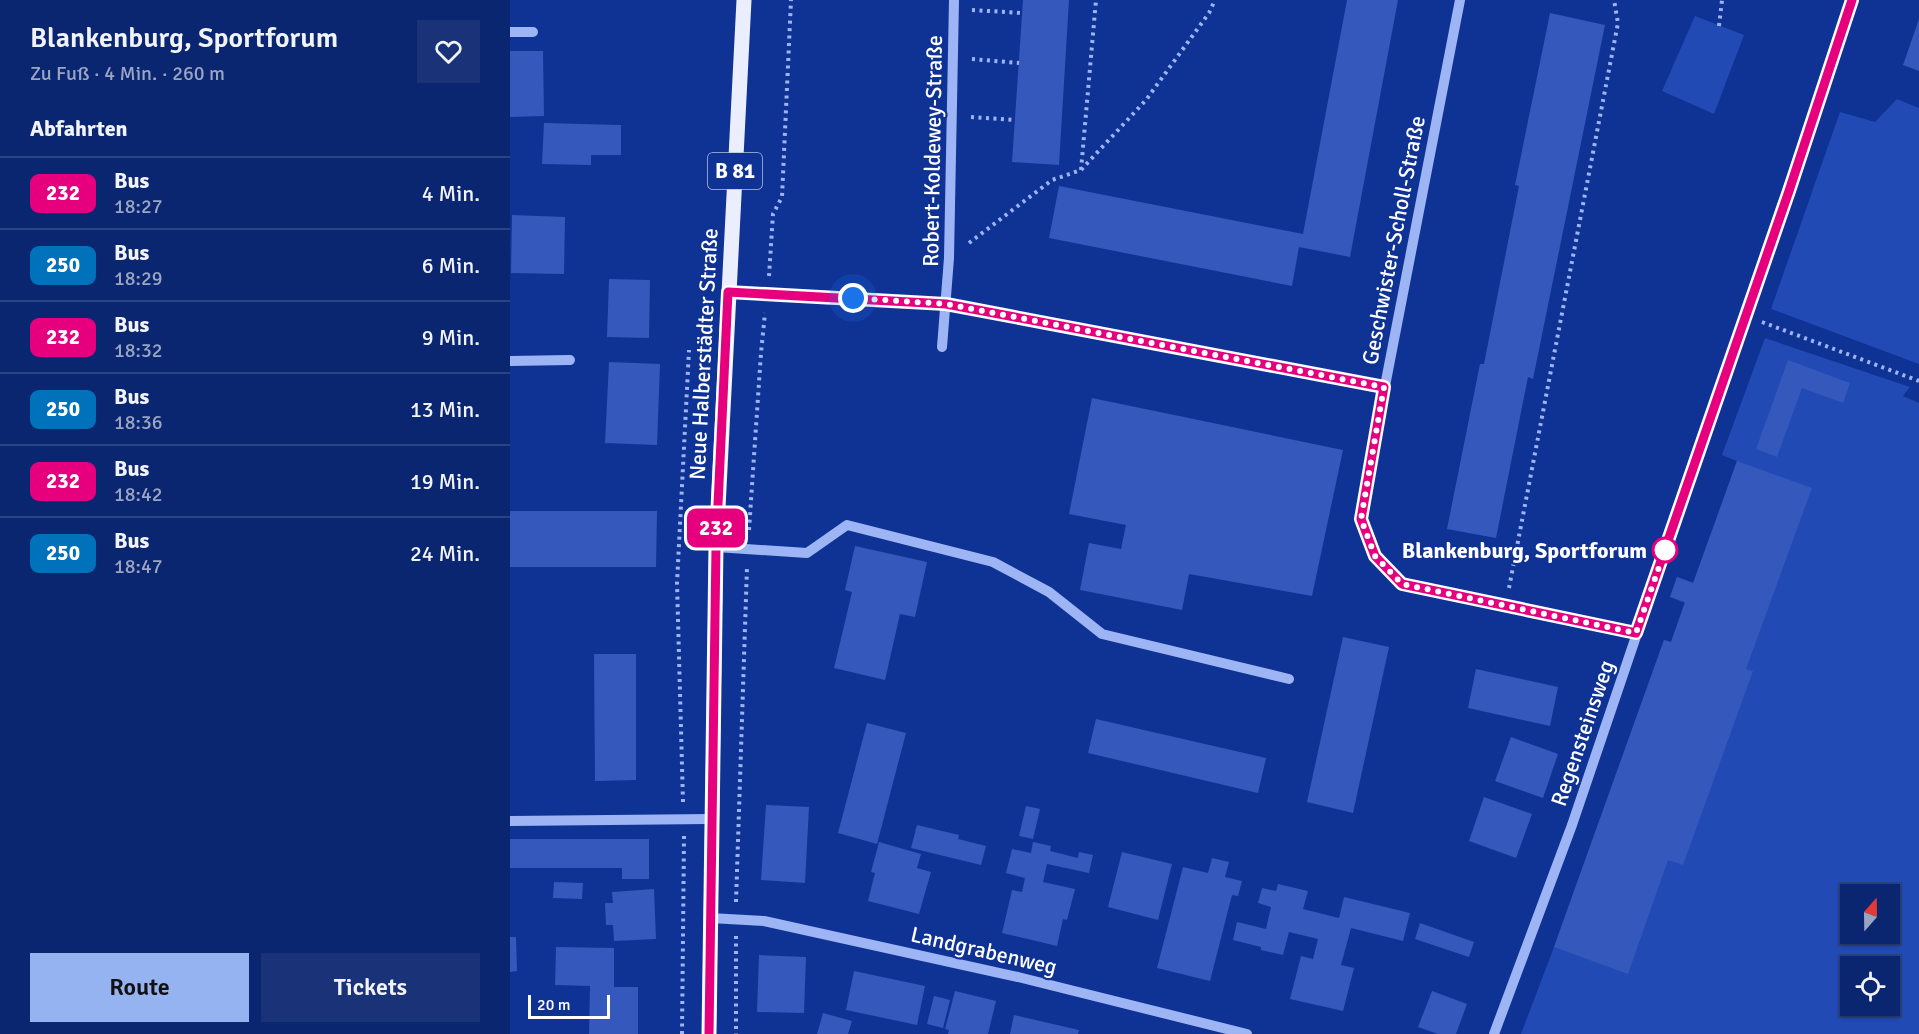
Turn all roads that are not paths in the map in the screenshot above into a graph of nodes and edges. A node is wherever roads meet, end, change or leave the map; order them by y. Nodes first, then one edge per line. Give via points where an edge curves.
1 (744, 0) edge
2 (1460, 0) edge
3 (1852, 0) edge
4 (954, 5) edge
5 (510, 32) edge
6 (533, 32) dead end
7 (728, 292) junction
8 (946, 304) junction
9 (942, 347) dead end
10 (510, 360) edge
11 (570, 360) dead end
12 (1384, 387) junction
13 (716, 547) junction
14 (1636, 633) junction
15 (1288, 679) dead end
16 (710, 819) junction
17 (510, 821) edge
18 (710, 918) junction
19 (709, 1034) edge
20 (1247, 1034) edge
21 (1494, 1034) edge

1 - 7 main road, Neue Halberstädter Straße / B 81
2 - 12 street, Geschwister-Scholl-Straße
3 - 14 street, Regensteinsweg
4 - 8 street, Robert-Koldewey-Straße
5 - 6 street
7 - 8 street
7 - 13 main road, Neue Halberstädter Straße / B 81
8 - 9 street, Robert-Koldewey-Straße
8 - 12 street
10 - 11 street
12 - 14 street, Geschwister-Scholl-Straße via 1361,519 1375,556 1402,584
13 - 15 street via 807,553 847,525 993,562 1049,592 1102,634
13 - 16 main road, Neue Halberstädter Straße / B 81
14 - 21 street, Regensteinsweg via 1572,825
16 - 17 street
16 - 18 main road, Neue Halberstädter Straße / B 81
18 - 19 main road, Neue Halberstädter Straße / B 81
18 - 20 street, Landgrabenweg via 764,921 1018,977

